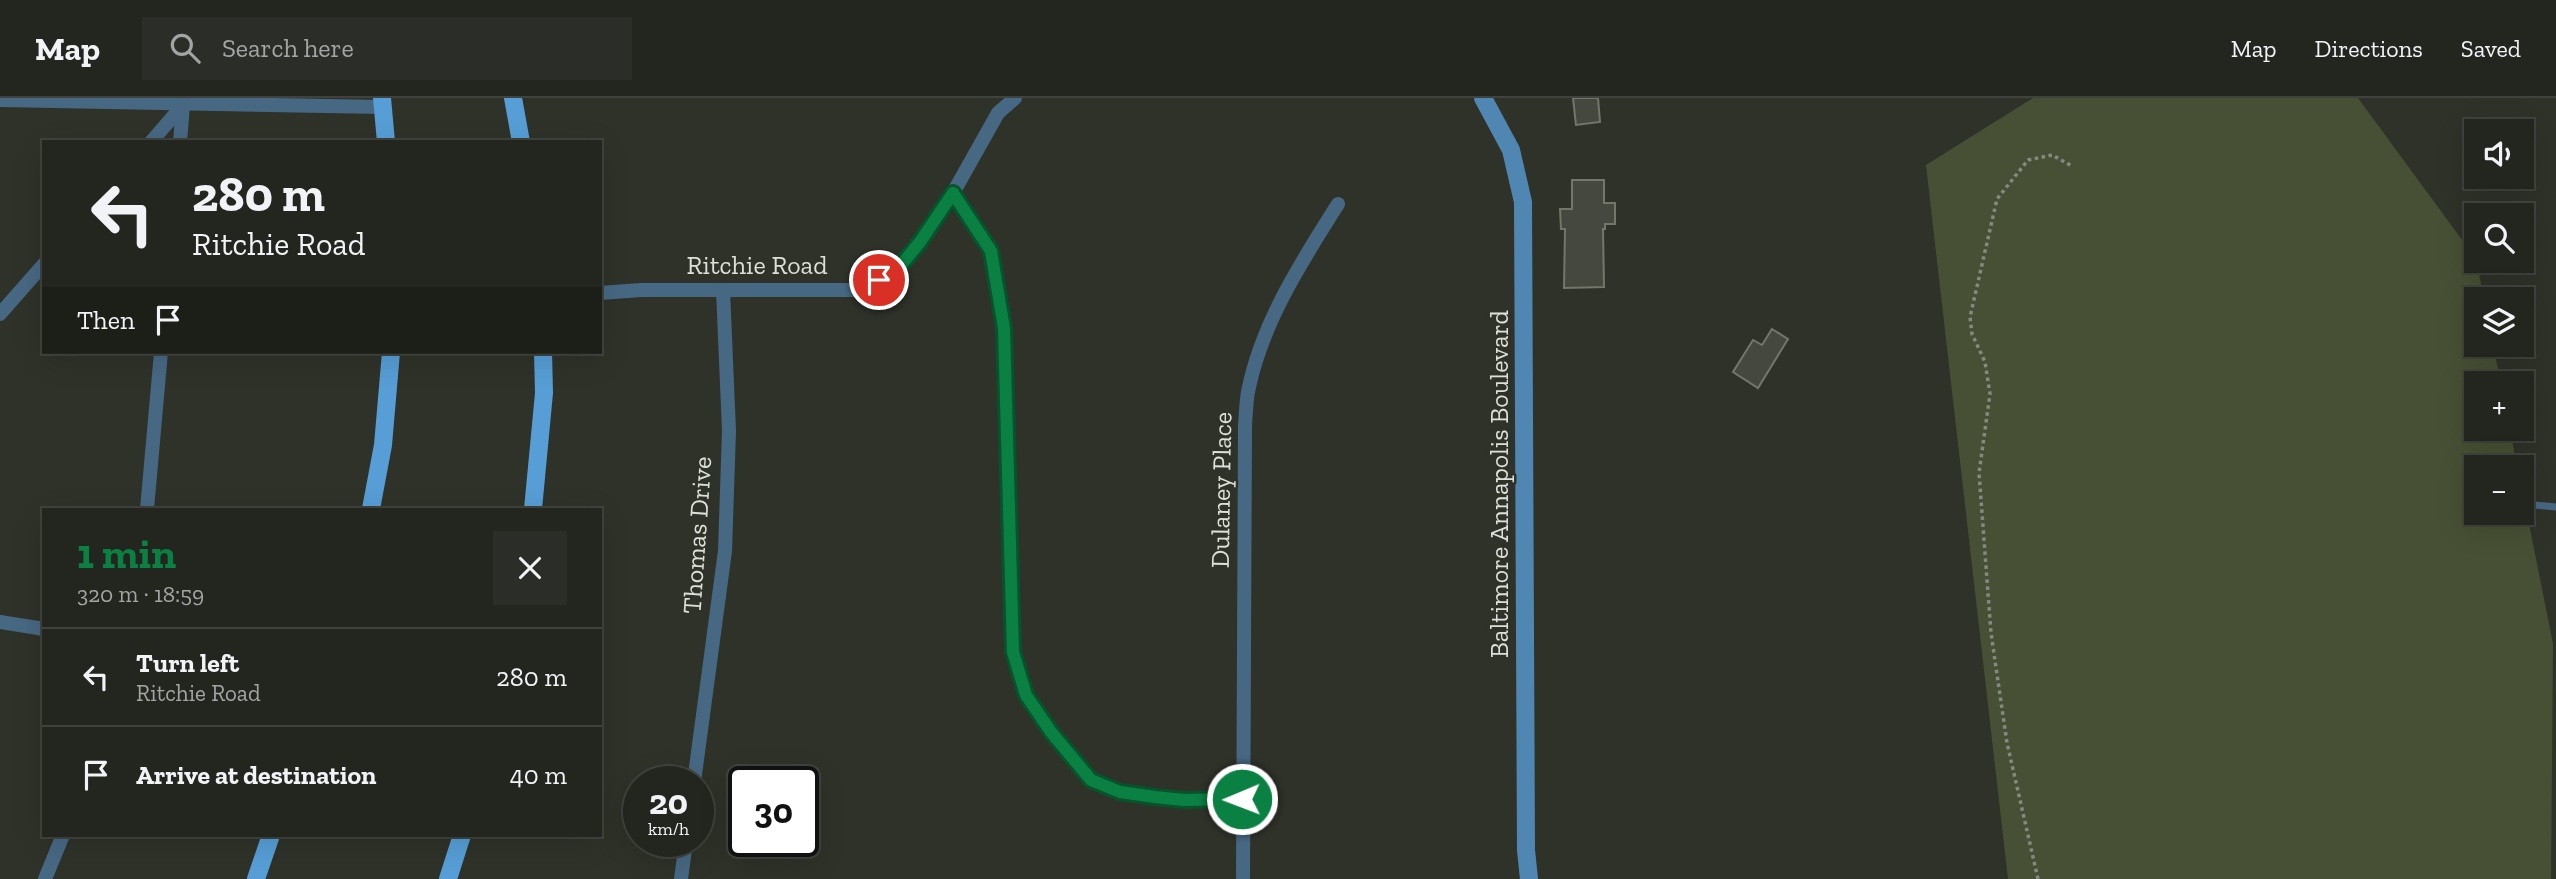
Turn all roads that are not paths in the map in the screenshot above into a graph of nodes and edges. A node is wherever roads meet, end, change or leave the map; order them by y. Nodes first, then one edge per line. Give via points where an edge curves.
1 (513, 98) edge
2 (1015, 98) edge
3 (1483, 98) edge
4 (0, 100) edge
5 (383, 103) edge
6 (183, 105) junction
7 (153, 140) edge
8 (180, 140) edge
9 (386, 140) edge
10 (521, 140) edge
11 (953, 193) junction
12 (1338, 204) dead end
13 (42, 266) edge
14 (723, 290) junction
15 (602, 293) edge
16 (0, 314) edge
17 (161, 354) edge
18 (391, 354) edge
19 (543, 354) edge
20 (2534, 505) edge
21 (2556, 507) edge
22 (148, 508) edge
23 (371, 508) edge
24 (533, 508) edge
25 (0, 622) edge
26 (42, 629) edge
27 (696, 766) edge
28 (1242, 799) junction
29 (61, 837) edge
30 (270, 837) edge
31 (460, 837) edge
32 (683, 857) edge
33 (46, 879) edge
34 (256, 879) edge
35 (448, 879) edge
36 (681, 879) edge
37 (1243, 879) edge
38 (1529, 879) edge

1 - 10 main road
2 - 11 street, Ritchie Road via 998,113
3 - 38 main road, Baltimore Annapolis Boulevard via 1511,150 1523,202
4 - 6 street
5 - 6 street
5 - 9 main road
6 - 7 street
6 - 8 street
11 - 14 street, Ritchie Road via 897,270 861,290
11 - 28 street via 991,251 1004,328 1013,652 1026,695 1091,780 1120,792 1155,797
12 - 28 street, Dulaney Place via 1269,327 1249,388
13 - 16 street
14 - 15 street, Ritchie Road
14 - 27 street, Thomas Drive via 729,431 725,551
17 - 22 street
18 - 23 main road via 383,445
19 - 24 main road
20 - 21 lane
25 - 26 street
28 - 37 street, Dulaney Place
29 - 33 street
30 - 34 main road
31 - 35 main road
32 - 36 street

